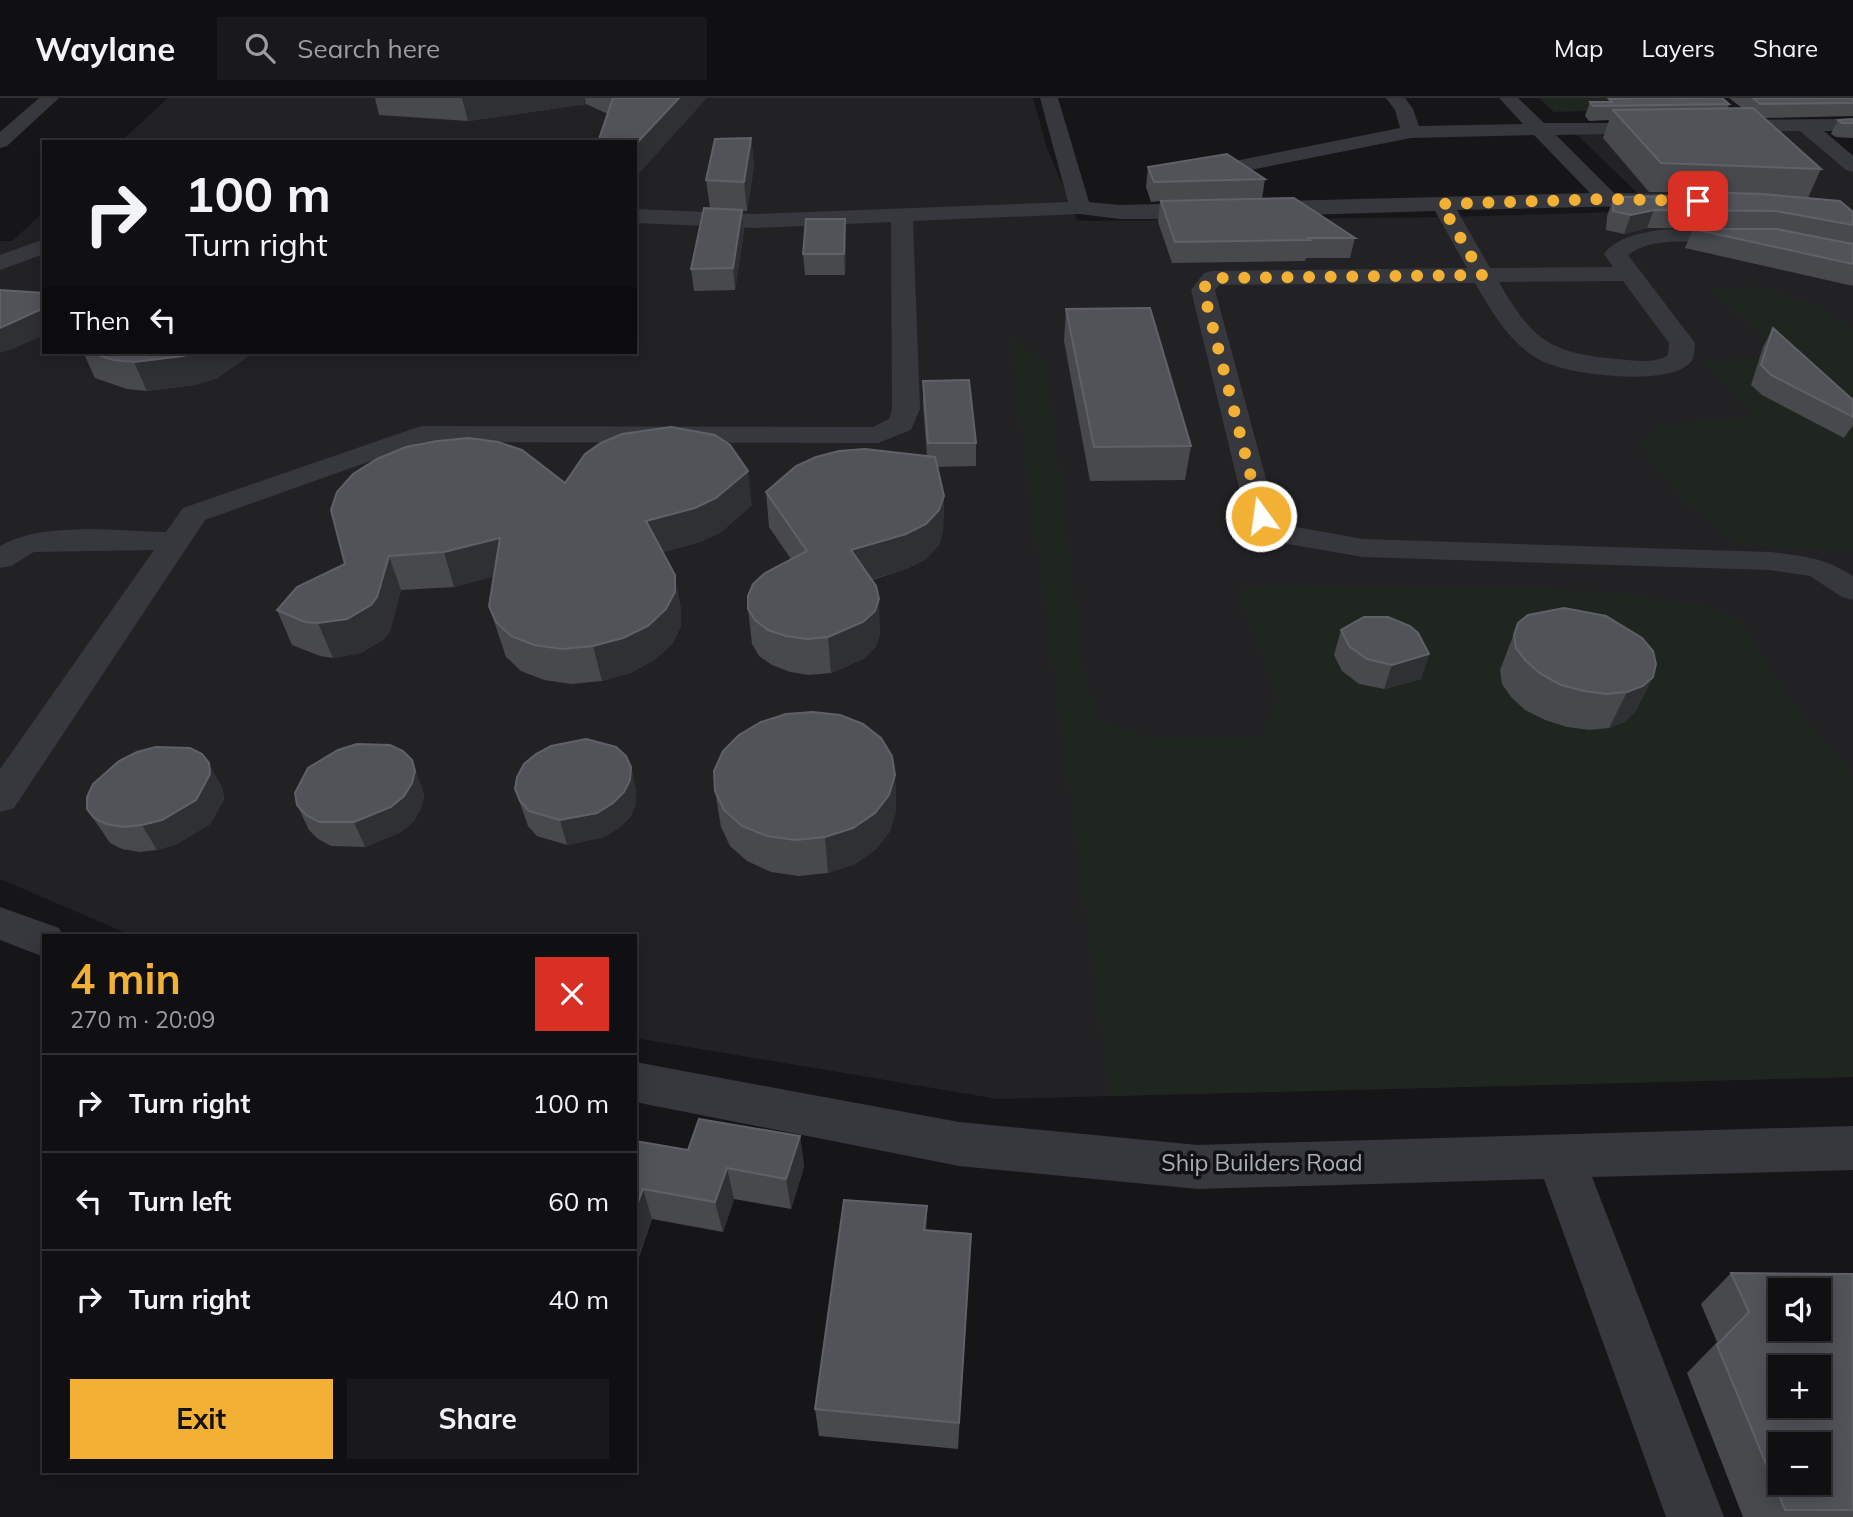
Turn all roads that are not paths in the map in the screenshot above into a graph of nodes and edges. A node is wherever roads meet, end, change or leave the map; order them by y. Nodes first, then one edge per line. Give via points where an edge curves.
1 (50, 98) edge
2 (1049, 98) edge
3 (1395, 98) edge
4 (1508, 98) edge
5 (1853, 125) edge
6 (1806, 126) junction
7 (1672, 127) edge
8 (1699, 127) edge
9 (1538, 128) junction
10 (1411, 132) junction
11 (0, 142) edge
12 (1240, 166) edge
13 (1853, 166) edge
14 (1608, 199) junction
15 (1683, 200) edge
16 (1441, 204) junction
17 (1080, 208) junction
18 (902, 215) junction
19 (637, 216) edge
20 (1767, 239) edge
21 (42, 247) edge
22 (0, 263) edge
23 (1628, 274) junction
24 (1482, 275) junction
25 (176, 541) junction
26 (0, 559) edge
27 (1853, 590) edge
28 (0, 798) edge
29 (0, 923) edge
30 (42, 939) edge
31 (637, 1082) edge
32 (1853, 1149) edge
33 (1560, 1157) junction
34 (1695, 1517) edge

1 - 11 street
2 - 17 street
3 - 10 street
4 - 9 street
5 - 6 street
6 - 8 street
6 - 13 street
7 - 9 street
9 - 10 street
9 - 14 street
10 - 12 street
14 - 15 street
14 - 16 street
16 - 17 street via 1158,212
16 - 24 street
17 - 18 street
18 - 19 street via 755,221
18 - 25 street via 906,409 901,424 878,435 421,434 194,514
20 - 23 street via 1647,238 1624,244 1615,254
21 - 22 street
23 - 24 street
23 - 24 street via 1682,343 1681,358 1671,366 1641,369 1550,355 1527,340
24 - 27 street via 1212,278 1203,289 1261,516 1287,535 1363,548 1770,561 1819,568
25 - 26 street via 27,543
25 - 28 street
29 - 30 street
31 - 33 street, Ship Builders Road via 958,1144 1198,1167
32 - 33 street, Ship Builders Road
33 - 34 street

